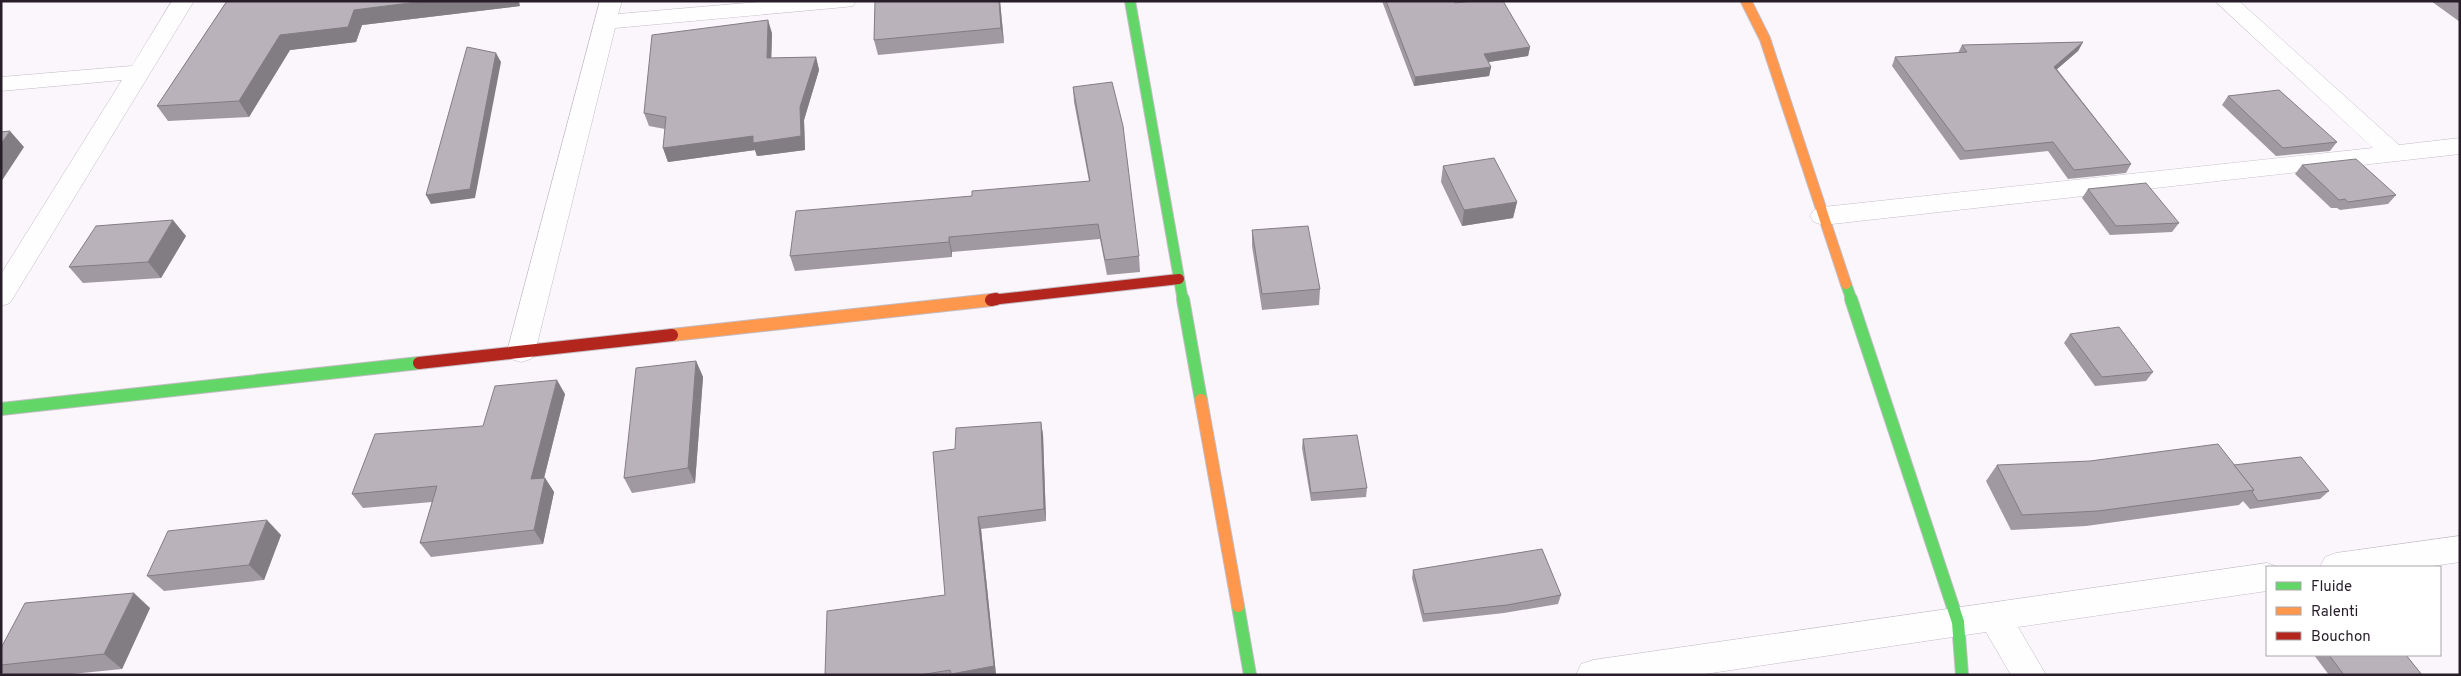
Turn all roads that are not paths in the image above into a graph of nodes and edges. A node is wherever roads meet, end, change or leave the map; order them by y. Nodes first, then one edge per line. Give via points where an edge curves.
1 (183, 1) edge
2 (845, 1) edge
3 (1130, 1) edge
4 (1746, 1) edge
5 (2226, 1) edge
6 (609, 12) edge
7 (140, 72) junction
8 (1, 84) edge
9 (2460, 146) edge
10 (2393, 153) junction
11 (1823, 216) junction
12 (1179, 279) junction
13 (1, 296) edge
14 (521, 352) junction
15 (1, 409) edge
16 (2460, 549) edge
17 (2343, 566) edge
18 (2266, 577) edge
19 (1994, 617) junction
20 (1958, 622) junction
21 (1250, 675) edge
22 (1592, 675) edge
23 (1962, 675) edge
24 (2029, 675) edge

1 - 7 street
2 - 6 street
3 - 12 street
4 - 11 street via 1765,39
5 - 10 street
6 - 14 street
7 - 8 street
7 - 13 street
9 - 10 street
10 - 11 street
11 - 20 street
12 - 14 street
12 - 21 street
14 - 15 street
16 - 17 street
18 - 19 street
19 - 20 street
19 - 24 street
20 - 22 street
20 - 23 street

